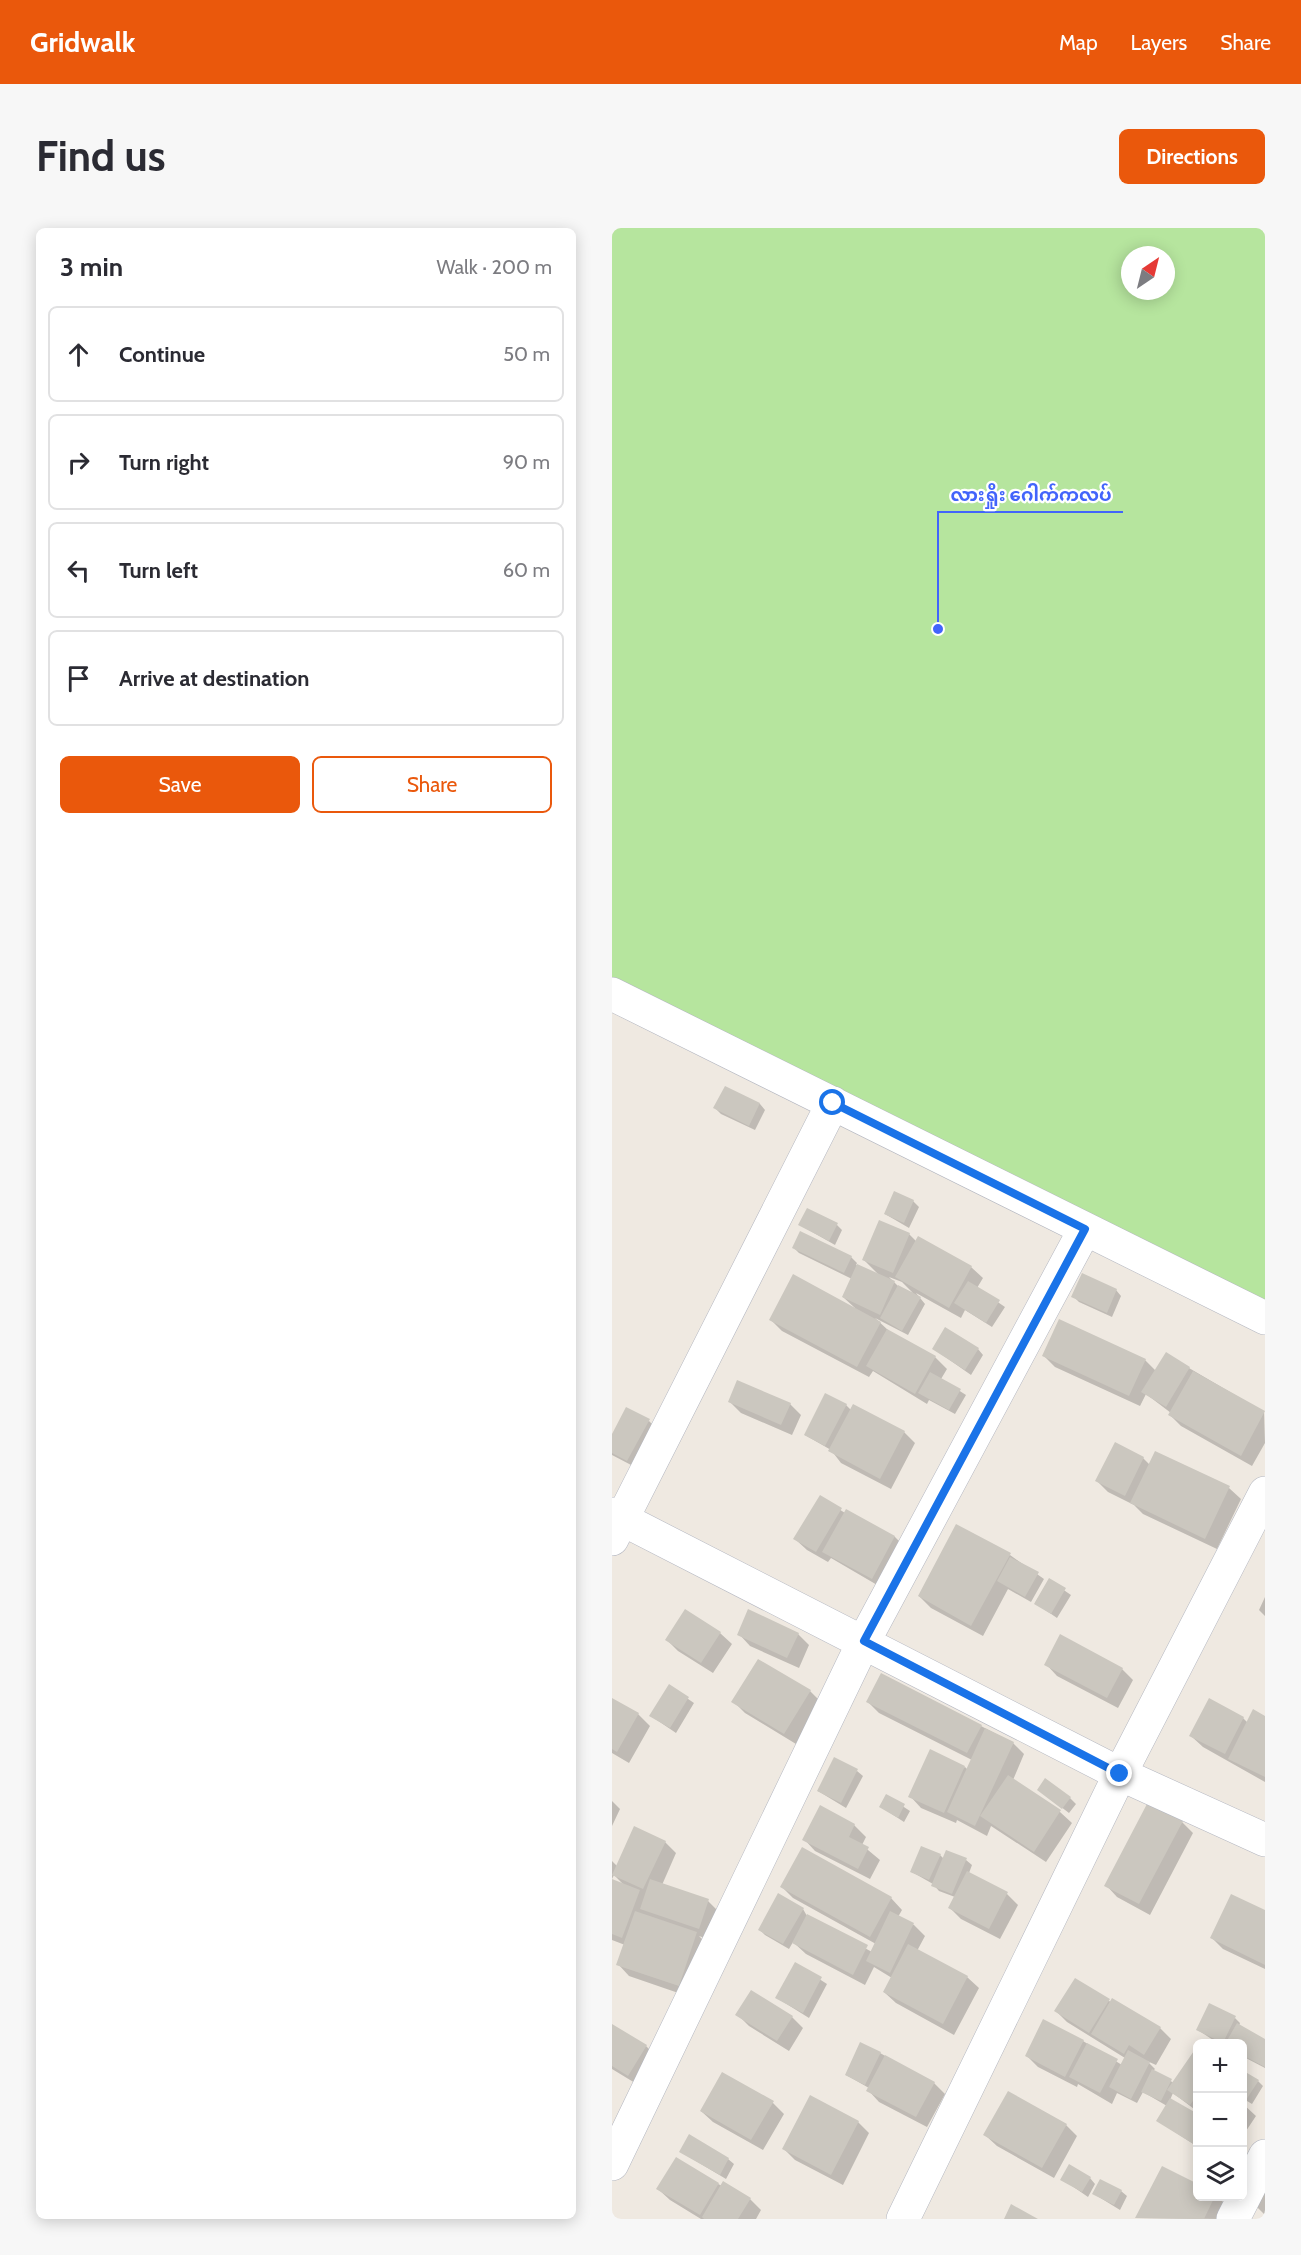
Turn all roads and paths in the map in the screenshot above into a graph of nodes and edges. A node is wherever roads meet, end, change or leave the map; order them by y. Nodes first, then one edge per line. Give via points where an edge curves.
1 (612, 994) edge
2 (833, 1103) junction
3 (1085, 1229) junction
4 (1265, 1318) edge
5 (1265, 1493) edge
6 (615, 1524) edge
7 (864, 1641) junction
8 (1120, 1774) junction
9 (1265, 1840) edge
10 (1265, 2156) edge
11 (612, 2163) edge
12 (903, 2219) edge
13 (1233, 2219) edge

1 - 2 street
2 - 3 street
2 - 6 street
3 - 4 street
3 - 7 street
5 - 8 street
6 - 7 street
7 - 8 street
7 - 11 street
8 - 9 street
8 - 12 street
10 - 13 street

